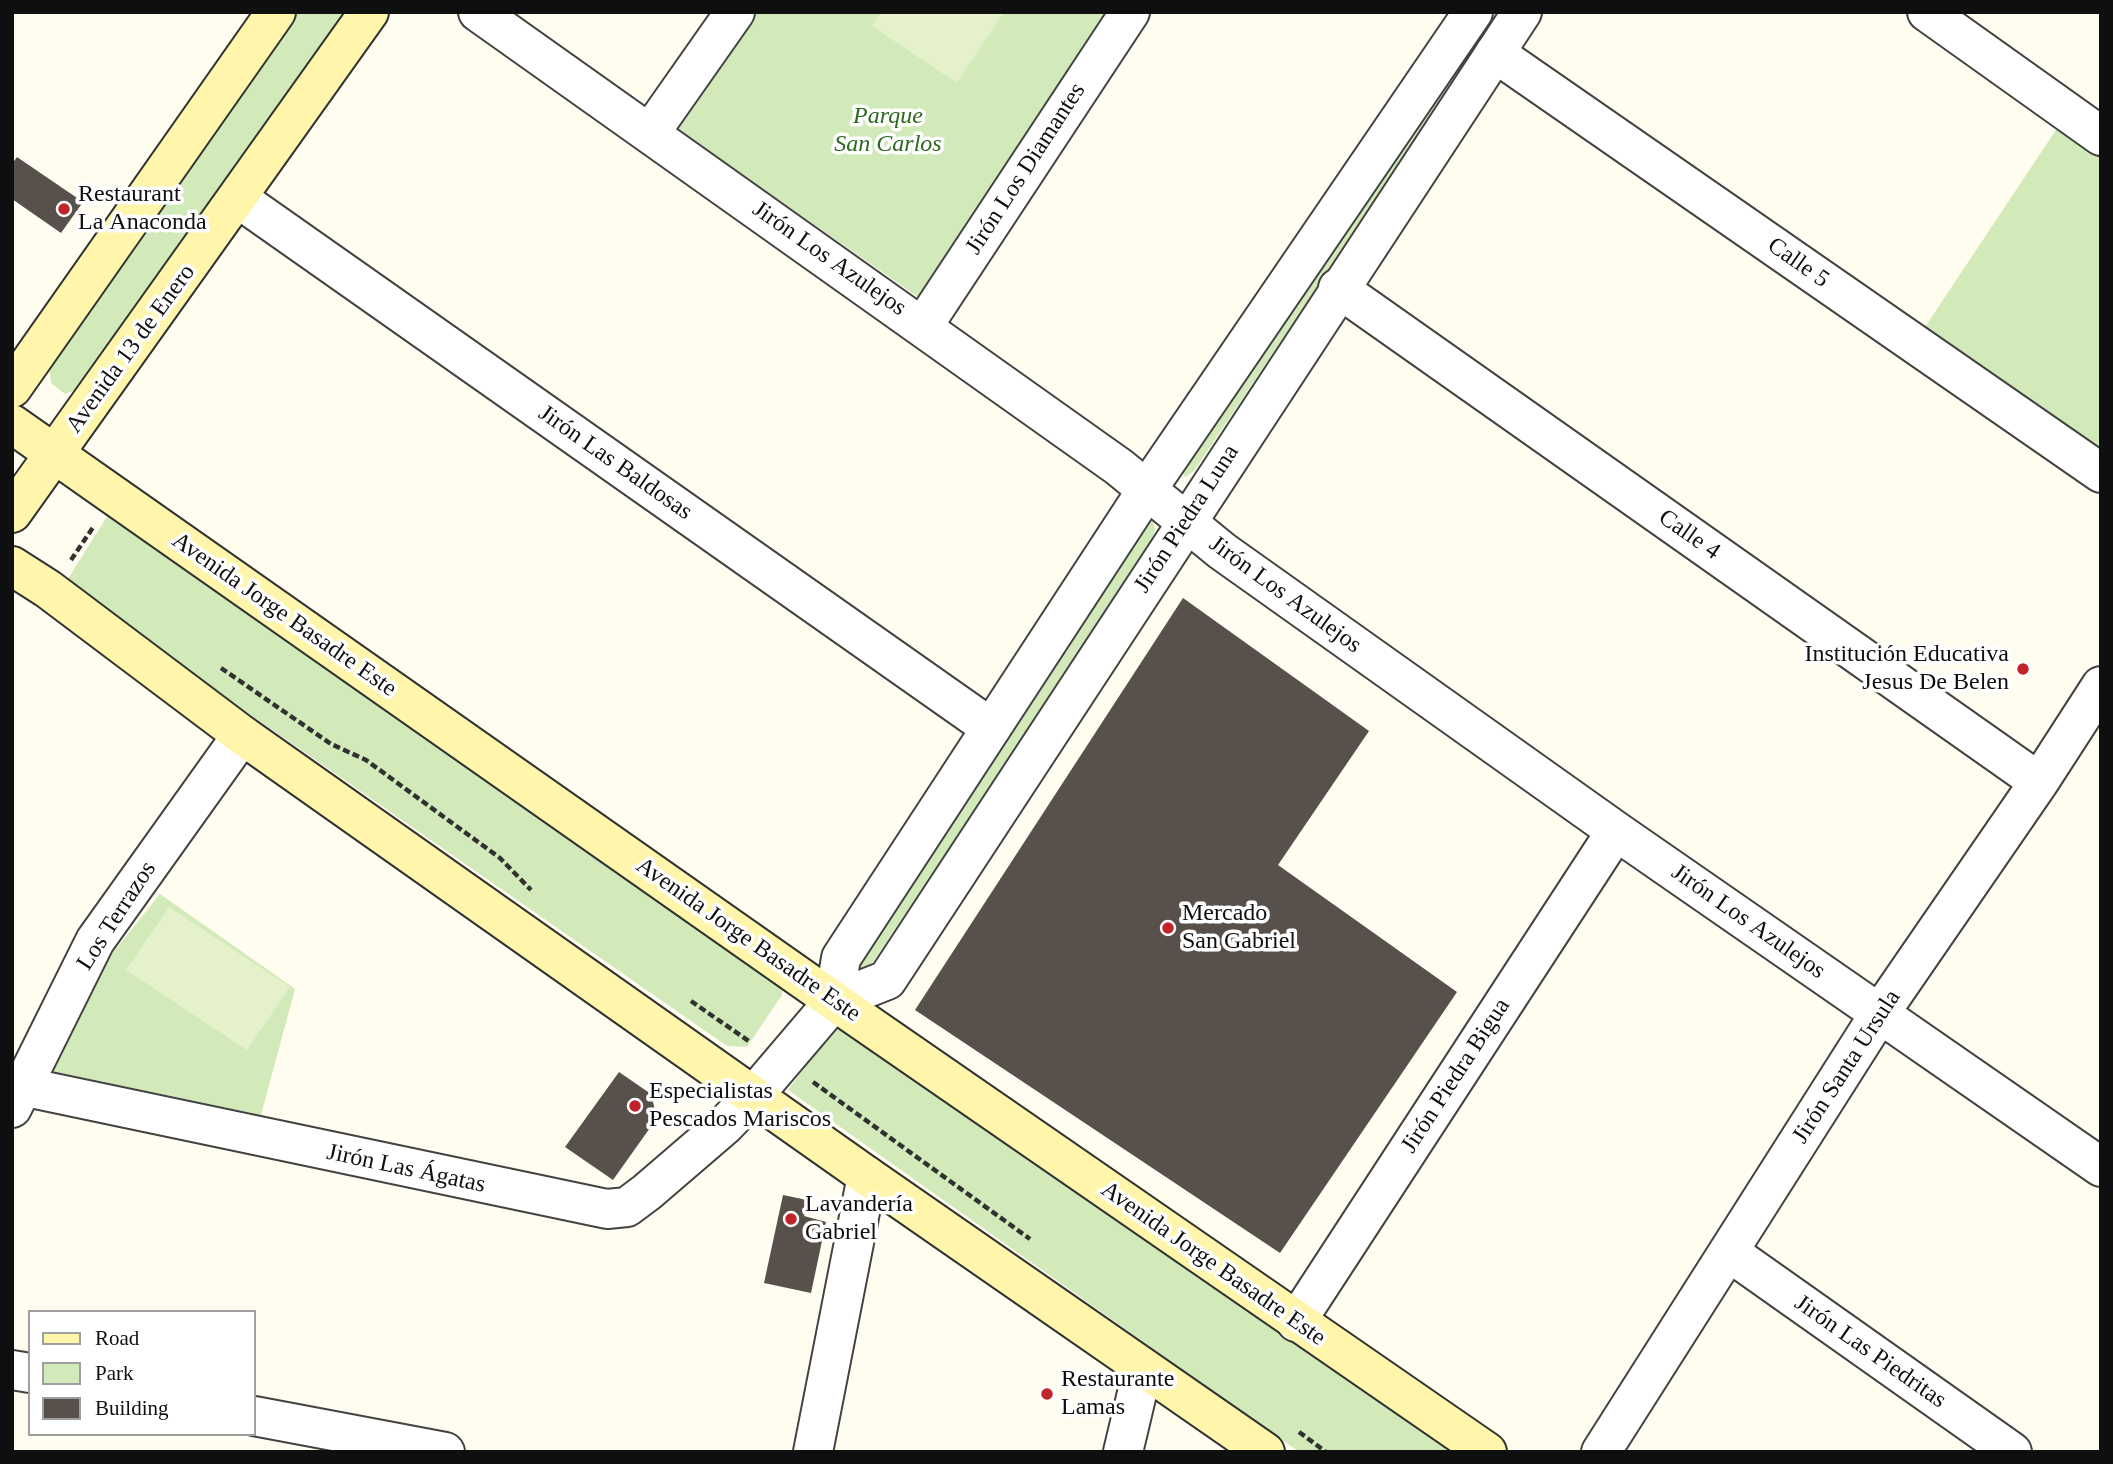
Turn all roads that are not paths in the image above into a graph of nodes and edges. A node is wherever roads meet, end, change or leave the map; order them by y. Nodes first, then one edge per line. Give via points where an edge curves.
1 (276, 12) edge
2 (369, 12) edge
3 (478, 12) edge
4 (735, 12) edge
5 (1130, 12) edge
6 (1473, 12) edge
7 (1522, 12) edge
8 (1927, 12) edge
9 (1495, 53) junction
10 (650, 133) junction
11 (2101, 135) edge
12 (239, 199) junction
13 (1338, 288) junction
14 (923, 326) junction
15 (12, 388) edge
16 (12, 425) edge
17 (56, 455) junction
18 (2101, 474) edge
19 (1148, 488) junction
20 (12, 513) edge
21 (1185, 522) junction
22 (12, 566) edge
23 (2101, 686) edge
24 (991, 728) junction
25 (242, 735) junction
26 (2039, 782) junction
27 (1615, 831) junction
28 (834, 1001) junction
29 (1880, 1013) junction
30 (754, 1095) junction
31 (17, 1097) edge
32 (2101, 1167) edge
33 (867, 1176) junction
34 (1729, 1252) junction
35 (1296, 1322) junction
36 (1143, 1368) junction
37 (256, 1416) edge
38 (1279, 1440) edge
39 (445, 1452) edge
40 (813, 1452) edge
41 (1124, 1452) edge
42 (1487, 1452) edge
43 (1601, 1452) edge
44 (2012, 1452) edge

1 - 15 main road
2 - 12 main road, Avenida 13 de Enero
3 - 10 street, Jirón Los Azulejos
4 - 10 street
5 - 14 street, Jirón Los Diamantes
6 - 19 street, Jirón Piedra Luna
7 - 9 street, Jirón Piedra Luna
8 - 11 street
9 - 13 street, Jirón Piedra Luna
9 - 18 street, Calle 5
10 - 14 street, Jirón Los Azulejos
12 - 17 main road, Avenida 13 de Enero
12 - 24 street, Jirón Las Baldosas
13 - 21 street, Jirón Piedra Luna
13 - 26 street, Calle 4
14 - 19 street, Jirón Los Azulejos
16 - 17 main road, Avenida Jorge Basadre Este
17 - 20 main road, Avenida 13 de Enero
17 - 28 main road, Avenida Jorge Basadre Este
19 - 21 street, Jirón Los Azulejos
19 - 24 street, Jirón Piedra Luna
21 - 27 street, Jirón Los Azulejos
21 - 28 street, Jirón Piedra Luna via 887,979
22 - 25 main road
23 - 26 street, Jirón Santa Ursula
24 - 28 street, Jirón Piedra Luna via 841,958
25 - 30 main road
25 - 31 street, Los Terrazos via 95,941
26 - 29 street, Jirón Santa Ursula
27 - 29 street, Jirón Los Azulejos
27 - 35 street, Jirón Piedra Bigua
28 - 30 street, Jirón Piedra Luna
28 - 35 main road, Avenida Jorge Basadre Este
29 - 32 street, Jirón Los Azulejos
29 - 34 street, Jirón Santa Ursula
30 - 31 street, Jirón Las Ágatas via 647,1192 627,1207 607,1209
30 - 33 main road
33 - 36 main road
33 - 40 street
34 - 43 street, Jirón Santa Ursula
34 - 44 street, Jirón Las Piedritas
35 - 42 main road, Avenida Jorge Basadre Este
36 - 38 main road
36 - 41 street
37 - 39 street

